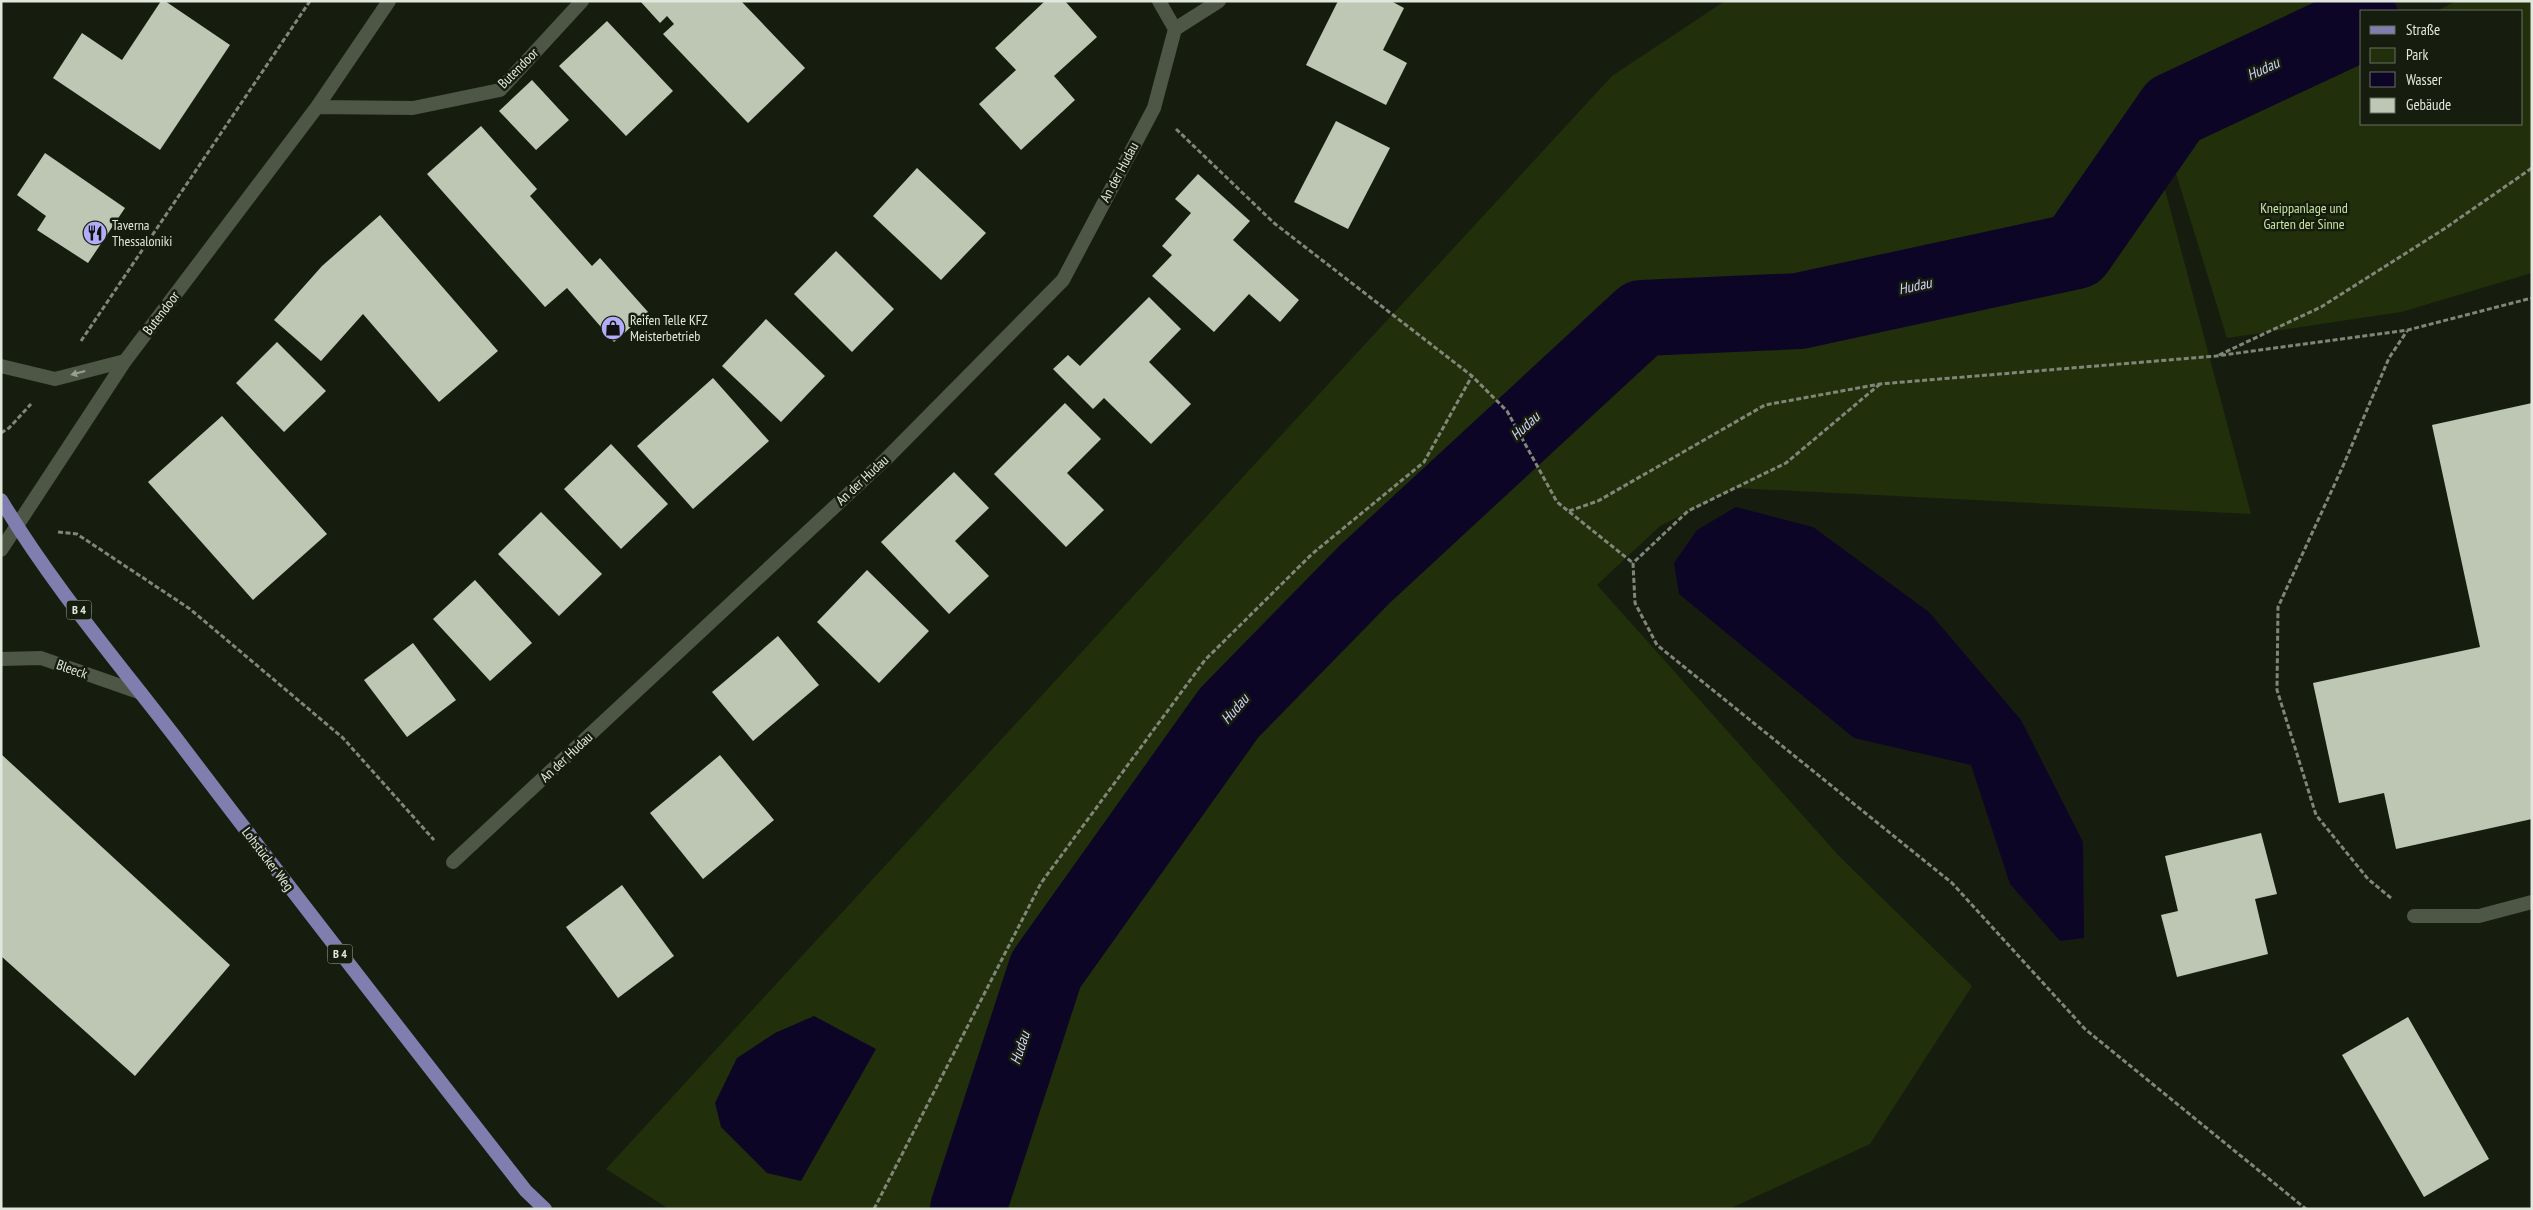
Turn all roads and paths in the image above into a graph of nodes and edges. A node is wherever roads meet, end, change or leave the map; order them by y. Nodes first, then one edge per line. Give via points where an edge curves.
1 (310, 1) edge
2 (389, 1) edge
3 (582, 1) edge
4 (1159, 1) edge
5 (1219, 1) edge
6 (1175, 29) junction
7 (317, 107) junction
8 (1154, 108) junction
9 (2532, 168) edge
10 (2532, 298) edge
11 (2408, 330) junction
12 (2216, 356) junction
13 (125, 361) junction
14 (1, 366) edge
15 (1472, 376) junction
16 (55, 379) junction
17 (1880, 384) junction
18 (1, 432) edge
19 (1, 500) edge
20 (1569, 511) junction
21 (17, 527) junction
22 (1, 550) edge
23 (1633, 563) junction
24 (1, 659) edge
25 (141, 693) junction
26 (453, 862) joint
27 (2532, 902) edge
28 (2414, 916) joint
29 (545, 1209) edge
30 (874, 1209) edge
31 (2306, 1209) edge

1 - 16 path
2 - 7 street, Butendoor
3 - 7 street, Butendoor via 500,90 413,108
4 - 6 street
5 - 6 street
6 - 8 street, An der Hudau
7 - 13 street, Butendoor
8 - 15 path via 1274,223
8 - 26 street, An der Hudau via 1063,280 887,458
9 - 12 path via 2322,307
10 - 11 path
11 - 12 path
11 - 28 path via 2390,358 2278,607 2276,690 2316,815 2368,879
12 - 17 path
13 -> 16 street
13 - 21 street, Butendoor
14 - 16 street
15 - 20 path via 1507,411 1557,502
15 - 30 path via 1424,462 1312,554 1204,660 1040,883
16 - 18 path via 9,428
17 - 20 path via 1765,405 1598,501
17 - 23 path via 1786,464 1688,511
19 - 21 main road, Lohstücker Weg / B 4
20 - 23 path
21 - 22 street
21 - 25 main road, Lohstücker Weg / B 4
21 - 26 path via 76,534 190,609 343,738
23 - 31 path via 1635,603 1657,645 1952,882 2085,1029
24 - 25 street, Bleeck via 41,658
25 - 29 main road, Lohstücker Weg / B 4 via 349,966 526,1191
27 - 28 street via 2479,916

